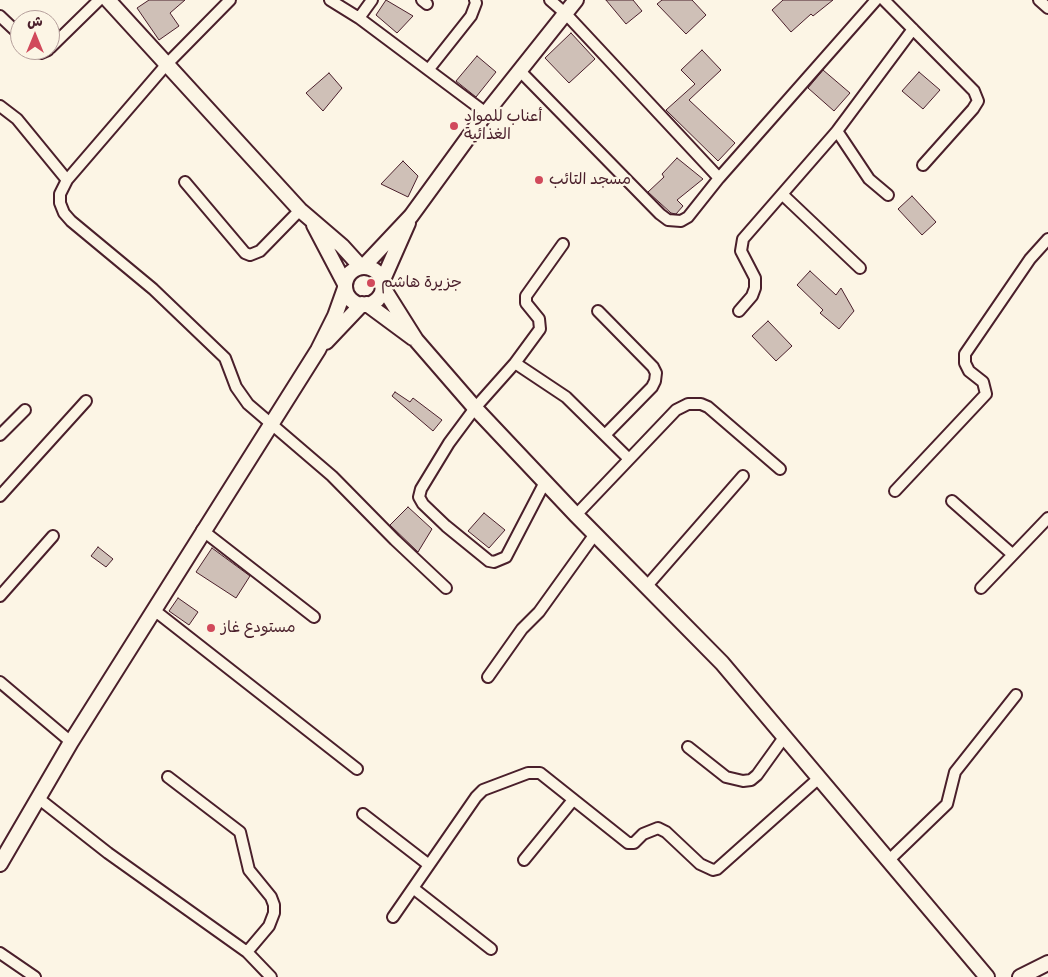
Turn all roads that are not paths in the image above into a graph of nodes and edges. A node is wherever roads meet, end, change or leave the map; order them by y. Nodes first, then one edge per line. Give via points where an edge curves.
1 (99, 0) edge
2 (108, 0) edge
3 (230, 0) edge
4 (330, 0) edge
5 (372, 0) edge
6 (475, 0) edge
7 (550, 0) edge
8 (576, 0) edge
9 (876, 0) edge
10 (884, 0) edge
11 (1039, 0) edge
12 (1048, 8) edge
13 (566, 14) junction
14 (0, 16) edge
15 (359, 18) junction
16 (10, 26) edge
17 (913, 29) junction
18 (60, 38) edge
19 (166, 65) junction
20 (429, 69) junction
21 (521, 72) junction
22 (0, 106) edge
23 (486, 113) junction
24 (837, 131) junction
25 (923, 165) dead end
26 (719, 178) junction
27 (67, 180) junction
28 (185, 182) dead end
29 (783, 195) junction
30 (888, 196) dead end
31 (300, 210) junction
32 (411, 216) junction
33 (313, 222) junction
34 (1048, 239) edge
35 (563, 244) dead end
36 (362, 267) junction
37 (860, 268) dead end
38 (382, 284) junction
39 (345, 286) junction
40 (364, 304) junction
41 (598, 311) dead end
42 (739, 311) dead end
43 (416, 340) junction
44 (318, 350) junction
45 (515, 363) junction
46 (86, 401) dead end
47 (475, 408) junction
48 (25, 410) dead end
49 (272, 424) junction
50 (0, 435) edge
51 (605, 435) junction
52 (629, 459) junction
53 (780, 469) dead end
54 (742, 476) dead end
55 (545, 482) junction
56 (895, 491) dead end
57 (0, 496) edge
58 (952, 501) dead end
59 (576, 515) junction
60 (1048, 518) edge
61 (202, 530) junction
62 (595, 534) junction
63 (53, 536) dead end
64 (1012, 554) junction
65 (646, 587) junction
66 (446, 588) dead end
67 (981, 588) dead end
68 (0, 596) edge
69 (154, 610) junction
70 (314, 617) dead end
71 (488, 677) dead end
72 (0, 682) edge
73 (1016, 695) dead end
74 (785, 736) junction
75 (71, 742) junction
76 (688, 747) dead end
77 (357, 769) dead end
78 (168, 777) dead end
79 (819, 778) junction
80 (38, 798) junction
81 (573, 800) junction
82 (363, 814) dead end
83 (524, 860) dead end
84 (888, 861) junction
85 (0, 864) edge
86 (429, 865) junction
87 (413, 888) junction
88 (393, 917) dead end
89 (491, 949) dead end
90 (247, 952) junction
91 (0, 953) edge
92 (1048, 963) edge
93 (35, 977) edge
94 (271, 977) edge
95 (987, 977) edge
96 (1020, 977) edge

1 - 18 street
2 - 19 street
3 - 19 street
4 - 15 street
5 - 15 street
6 - 20 street via 471,16
7 - 13 street
8 - 13 street
9 - 26 street
10 - 17 street
11 - 12 street
13 - 21 street
13 - 26 street
14 - 16 street
15 - 20 street
17 - 24 street
17 - 25 street via 974,91 978,101
19 - 27 street
19 - 31 street
20 - 23 street
21 - 23 street
21 - 26 street via 668,220 681,221 688,216
22 - 27 street via 21,124
23 - 32 street
24 - 29 street
24 - 30 street via 869,179
27 - 49 street via 60,194 60,203 71,222 153,288 214,347 230,368 240,395
28 - 31 street via 250,255 260,251
29 - 37 street
29 - 42 street via 743,239 741,251 754,278 755,288
31 - 33 street
32 - 36 street
32 - 38 street
33 - 36 street
33 - 39 street
34 - 56 street via 1030,259 965,354 969,371 983,382 986,394
35 - 45 street via 526,296 526,303 539,319 540,329
36 - 38 street via 375,271
36 - 39 street via 350,273
38 - 40 street via 378,298
38 - 43 street
39 - 40 street via 351,300
39 - 44 street
40 - 43 street
40 - 44 street
41 - 51 street via 653,366 656,373 652,387
43 - 47 street
44 - 49 street
45 - 47 street
45 - 51 street via 557,389
46 - 57 street
47 - 55 street
47 - 55 street via 421,489 419,497 423,504 489,561 500,562 506,557
48 - 50 street
49 - 61 street
49 - 66 street via 332,476
51 - 52 street
52 - 53 street via 676,410 688,404 701,404
52 - 59 street
54 - 65 street
55 - 59 street
58 - 64 street
59 - 62 street
60 - 64 street
61 - 69 street
61 - 70 street
62 - 65 street
62 - 71 street
63 - 68 street
64 - 67 street
65 - 74 street via 716,656
69 - 75 street
69 - 77 street
72 - 75 street
73 - 84 street via 955,772 948,804
74 - 76 street via 751,780 726,777
74 - 79 street
75 - 80 street
78 - 90 street via 240,832 249,870 271,897 274,913 269,926
79 - 81 street via 717,869 712,870 700,864 658,828 643,834 634,843 628,843
79 - 84 street
80 - 85 street
80 - 90 street via 108,854
81 - 83 street
81 - 86 street via 540,772 483,790
82 - 86 street
84 - 95 street
86 - 87 street
87 - 88 street
87 - 89 street
90 - 94 street
91 - 93 street
92 - 96 street

